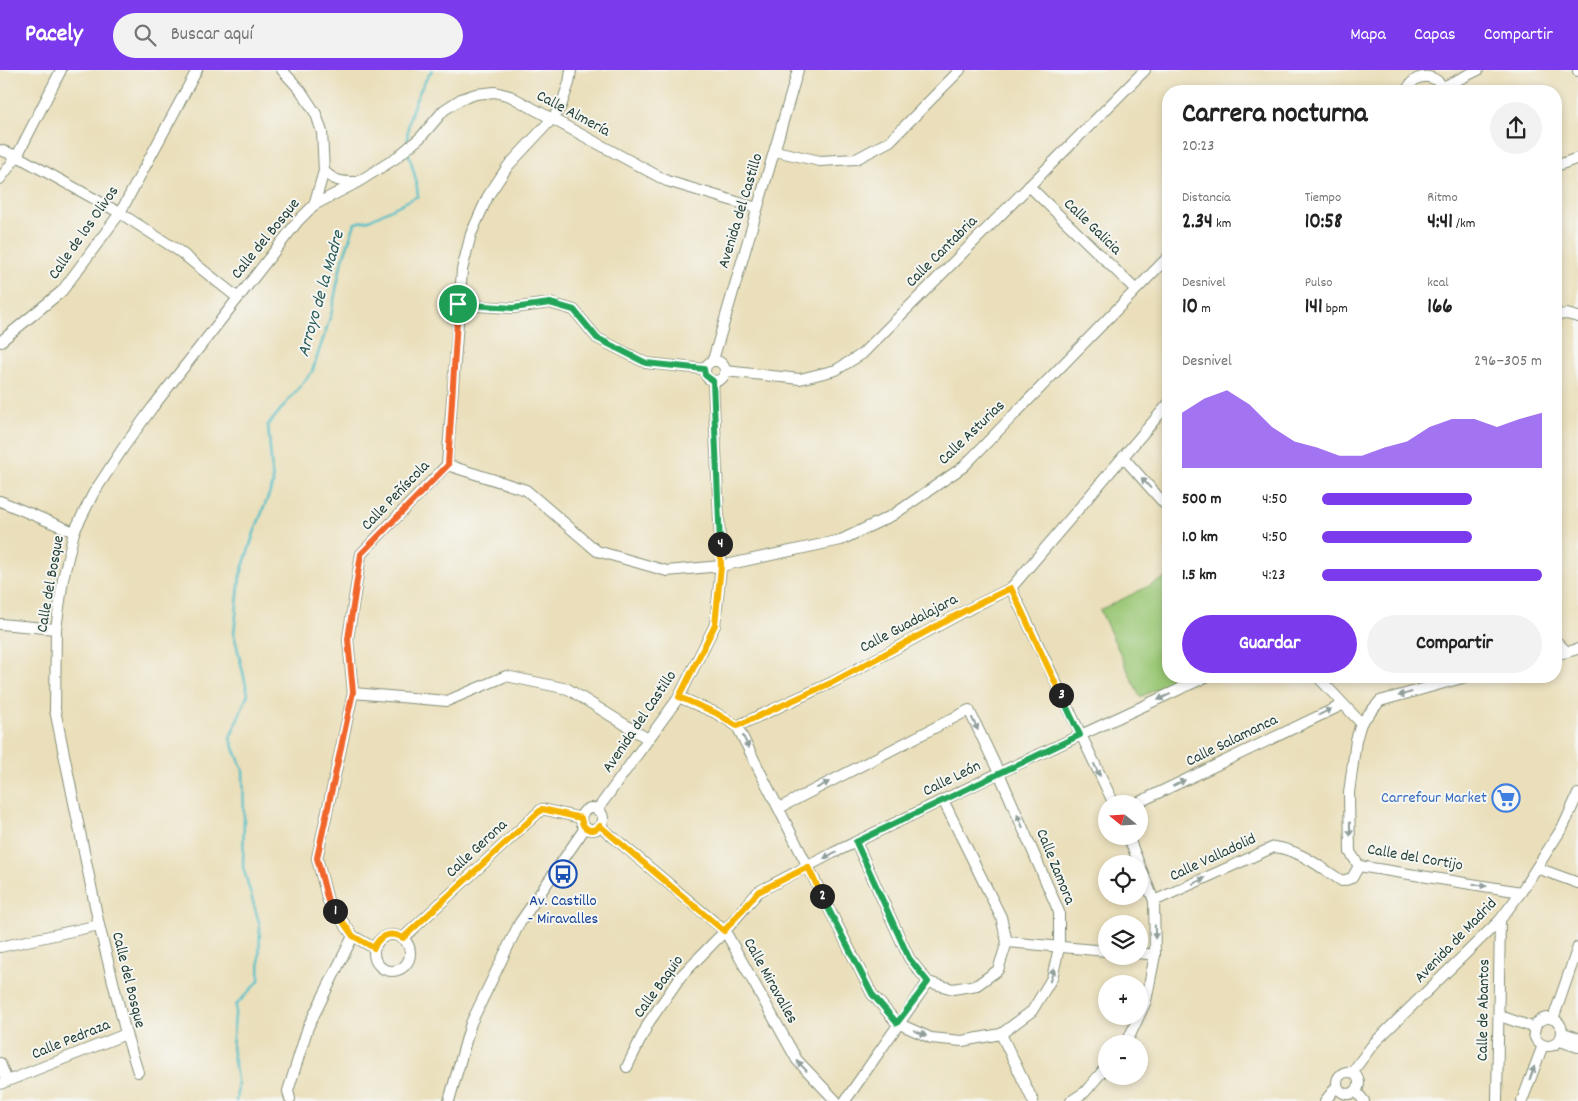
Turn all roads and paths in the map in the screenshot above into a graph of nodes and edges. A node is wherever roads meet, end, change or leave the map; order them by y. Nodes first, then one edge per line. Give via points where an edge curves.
1 (61, 70) edge
2 (197, 70) edge
3 (571, 70) edge
4 (798, 70) edge
5 (960, 70) edge
6 (1145, 70) edge
7 (1478, 70) edge
8 (285, 71) edge
9 (1417, 74) edge
10 (1411, 85) edge
11 (1440, 85) edge
12 (1451, 85) edge
13 (552, 119) junction
14 (0, 150) edge
15 (775, 151) junction
16 (17, 156) junction
17 (1578, 158) edge
18 (1562, 164) edge
19 (0, 178) edge
20 (326, 180) junction
21 (358, 182) junction
22 (1029, 186) junction
23 (334, 194) junction
24 (314, 204) junction
25 (756, 208) junction
26 (120, 213) junction
27 (1162, 263) edge
28 (1135, 289) junction
29 (238, 298) junction
30 (458, 304) junction
31 (1562, 314) edge
32 (1578, 317) edge
33 (0, 342) edge
34 (713, 360) junction
35 (704, 369) junction
36 (725, 371) junction
37 (713, 381) junction
38 (1162, 411) edge
39 (1123, 457) junction
40 (448, 465) junction
41 (0, 501) edge
42 (1162, 501) edge
43 (74, 532) junction
44 (721, 566) junction
45 (1011, 588) junction
46 (0, 624) edge
47 (56, 629) junction
48 (1562, 647) edge
49 (1578, 649) edge
50 (1567, 652) junction
51 (1562, 653) edge
52 (1193, 683) edge
53 (1323, 683) edge
54 (1431, 683) edge
55 (353, 692) junction
56 (679, 697) junction
57 (1342, 705) junction
58 (1361, 723) junction
59 (737, 726) junction
60 (1080, 735) junction
61 (648, 739) junction
62 (1000, 773) junction
63 (1578, 794) edge
64 (1110, 795) edge
65 (1148, 798) edge
66 (943, 800) junction
67 (779, 808) junction
68 (597, 810) junction
69 (583, 823) junction
70 (600, 826) junction
71 (856, 842) junction
72 (1132, 845) edge
73 (1359, 866) junction
74 (808, 867) junction
75 (1536, 868) junction
76 (1578, 883) edge
77 (1522, 892) junction
78 (1154, 901) junction
79 (1500, 920) junction
80 (99, 925) junction
81 (724, 931) junction
82 (353, 936) junction
83 (403, 938) junction
84 (1007, 942) junction
85 (0, 947) edge
86 (1578, 947) edge
87 (374, 948) junction
88 (1059, 948) junction
89 (1098, 950) edge
90 (1148, 955) edge
91 (1155, 955) junction
92 (928, 982) junction
93 (1500, 1016) junction
94 (1553, 1019) junction
95 (897, 1023) junction
96 (1535, 1028) junction
97 (126, 1034) junction
98 (1001, 1034) junction
99 (1130, 1035) edge
100 (1561, 1037) junction
101 (1578, 1038) edge
102 (1542, 1045) junction
103 (1578, 1047) edge
104 (0, 1063) edge
105 (627, 1067) dead end
106 (1353, 1071) junction
107 (138, 1072) dead end
108 (1098, 1077) edge
109 (3, 1082) edge
110 (1337, 1086) junction
111 (1356, 1091) junction
112 (1346, 1095) junction
113 (290, 1099) dead end
114 (449, 1101) edge
115 (836, 1101) edge
116 (845, 1101) edge
117 (1033, 1101) edge
118 (1071, 1101) edge
119 (1325, 1101) edge
120 (1334, 1101) edge
121 (1364, 1101) edge
122 (1497, 1101) edge
123 (1522, 1101) edge

1 - 16 street
2 - 26 street, Calle de los Olivos
3 - 13 street, Calle Peñíscola via 561,106
4 - 15 street, Avenida del Castillo
5 - 15 street via 890,141 856,159 820,161
6 - 22 street, Calle Cantabria
7 - 12 street
8 - 20 street, Calle del Bosque via 316,114 322,132
9 - 10 street
9 - 11 street via 1434,78
13 - 21 street, Calle Almería via 496,92 461,98 444,110 421,137 396,158
13 - 25 street, Calle Almería via 667,181
13 - 30 street, Calle Peñíscola via 508,166 488,196 462,270
14 - 16 street
15 - 25 street, Avenida del Castillo
16 - 19 street
16 - 26 street
17 - 18 street
20 - 21 street
20 - 23 street via 339,188
20 - 23 street via 322,195
20 - 24 street, Calle del Bosque
21 - 23 street, Calle Almería
22 - 28 street, Calle Galicia
22 - 36 street, Calle Cantabria via 862,354 836,370 800,378
23 - 24 street, Calle Almería
24 - 29 street, Calle del Bosque
25 - 34 street, Avenida del Castillo
26 - 29 street via 179,251
26 - 33 street, Calle de los Olivos via 62,291
27 - 28 street, Calle Asturias
28 - 44 street, Calle Asturias via 963,467 893,515 841,540
29 - 43 street, Calle del Bosque via 123,448 93,494
30 - 35 street via 513,308 550,303 574,310 597,338 646,363
30 - 40 street, Calle Peñíscola
31 - 32 street
34 - 35 street
34 - 36 street via 722,363
35 - 37 street via 705,375
36 - 37 street via 720,380
37 - 44 street, Avenida del Castillo
38 - 39 street, Calle Guadalajara
42 -> 39 street
39 - 45 street, Calle Guadalajara
40 - 44 street, Calle Asturias via 526,490 597,551 667,571
40 - 55 street, Calle Peñíscola via 361,554 348,639
41 - 43 street
43 - 47 street, Calle del Bosque
44 - 56 street, Avenida del Castillo via 715,625
45 - 59 street, Calle Guadalajara via 833,682
45 - 60 street
46 - 47 street
47 - 80 street, Calle del Bosque via 55,710
48 - 50 street
49 - 50 street
50 - 51 street
52 -> 60 street, Calle León
53 - 57 street
54 -> 58 street, Calle del Cortijo via 1380,701
55 - 61 street via 447,701 506,676 568,689
55 - 82 street, Calle Peñíscola via 317,858 328,901
56 - 59 street
56 - 61 street, Avenida del Castillo
57 - 58 street
65 -> 57 street, Calle Salamanca
58 -> 73 street, Calle del Cortijo via 1349,793 1350,852
59 -> 67 street, Calle Zamora
60 - 62 street, Calle León
60 -> 64 street
61 - 68 street, Avenida del Castillo
62 - 66 street, Calle León
67 -> 62 street, Calle Zamora via 969,710
88 -> 62 street, Calle Zamora via 1059,912
63 - 75 street, Avenida de Madrid via 1564,825
66 - 71 street, Calle León
66 - 84 street via 1000,917
67 - 74 street, Calle Zamora
68 - 69 street via 587,810
68 - 70 street via 602,819
69 - 70 street via 591,830
69 - 83 street, Calle Gerona via 542,809
69 - 114 street via 519,924 471,1023
70 - 81 street, Calle Miravalles
71 -> 74 street, Calle León
71 - 92 street via 909,958
72 - 78 street
73 -> 77 street, Calle del Cortijo
78 -> 73 street, Calle Valladolid via 1274,847 1288,848 1342,881 1352,878
74 - 81 street, Calle León via 758,892
74 - 95 street, Calle Zamora via 872,994
75 - 76 street
75 - 77 street, Avenida de Madrid
77 - 79 street, Avenida de Madrid
78 -> 91 street
79 - 93 street, Calle de Abantos
79 - 106 street, Avenida de Madrid via 1374,1044
80 - 85 street
80 - 97 street, Calle del Bosque
81 - 105 street, Calle Baquio via 681,976 649,1022
115 -> 81 street, Calle Miravalles via 796,1060
82 - 87 street, Calle Peñíscola
82 - 113 street via 308,1027 288,1091
83 - 87 street via 386,935 376,942
83 - 87 street via 408,944 409,960 397,971 389,972 376,964
84 - 88 street
84 - 92 street via 998,970 976,985 953,989
86 - 94 street
88 - 89 street
98 -> 88 street, Calle Zamora via 1032,1011 1052,978
90 - 91 street
91 - 99 street via 1146,1001
92 - 95 street
93 - 96 street
93 - 122 street, Calle de Abantos
94 - 96 street via 1542,1020
94 - 100 street via 1561,1027
95 -> 98 street, Calle Zamora via 931,1038 962,1041
95 - 116 street
96 - 102 street via 1535,1038
97 - 107 street, Calle del Bosque
97 - 109 street, Calle Pedraza
98 - 117 street
100 - 101 street
100 - 102 street via 1555,1045
100 - 103 street
123 -> 102 street
104 - 109 street
106 - 110 street via 1341,1074
106 - 111 street via 1358,1079
108 - 118 street via 1085,1092
110 - 112 street
110 - 119 street
111 - 112 street
111 - 121 street
112 - 120 street

